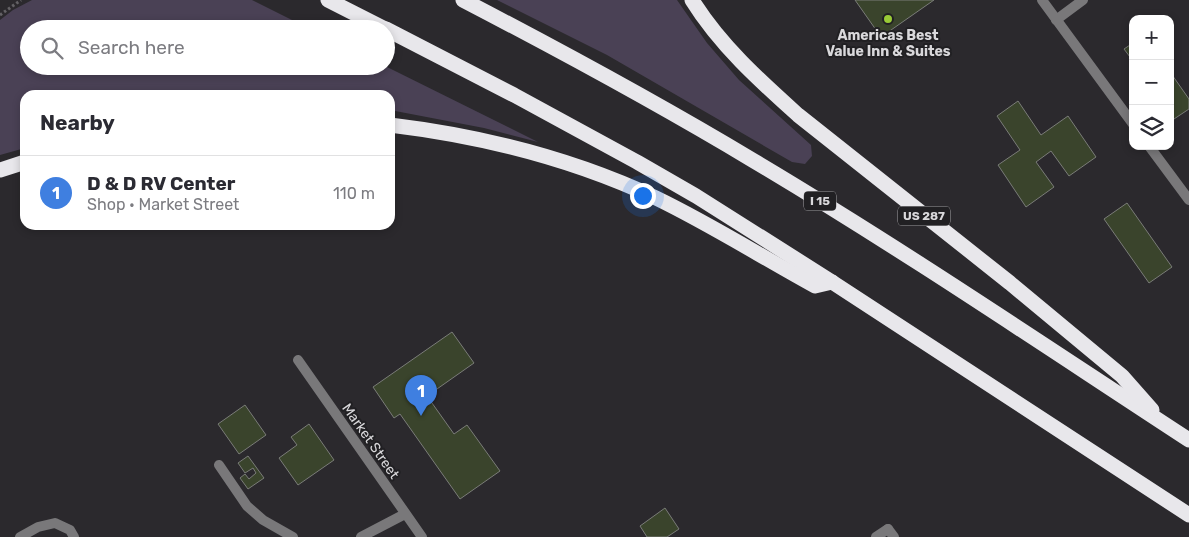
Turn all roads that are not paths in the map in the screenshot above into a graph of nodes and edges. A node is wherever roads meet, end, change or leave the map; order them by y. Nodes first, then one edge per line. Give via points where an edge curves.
1 (328, 0) edge
2 (463, 0) edge
3 (692, 0) edge
4 (1042, 0) edge
5 (1083, 0) edge
6 (368, 20) edge
7 (1056, 20) junction
8 (395, 34) edge
9 (1129, 119) edge
10 (395, 126) edge
11 (1152, 150) edge
12 (20, 164) edge
13 (0, 170) edge
14 (1189, 200) edge
15 (832, 282) junction
16 (298, 360) dead end
17 (1165, 424) junction
18 (1189, 440) edge
19 (219, 465) dead end
20 (405, 514) junction
21 (1189, 515) edge
22 (891, 533) edge
23 (20, 537) edge
24 (74, 537) edge
25 (293, 537) edge
26 (361, 537) edge
27 (422, 537) edge
28 (876, 537) edge

1 - 6 highway
2 - 17 highway, I 15 via 762,166
3 - 17 highway, US 287 via 724,43 798,115 1122,376
4 - 7 street
5 - 7 street
7 - 9 street
8 - 15 highway via 645,167
10 - 15 highway via 506,146 594,172 682,211 815,286
11 - 14 street
12 - 13 highway
15 - 21 highway
16 - 20 street, Market Street
17 - 18 highway, I 15
19 - 25 street via 247,506 263,520
20 - 26 street
20 - 27 street, Market Street
22 - 28 street
23 - 24 street via 38,526 55,524 70,530

